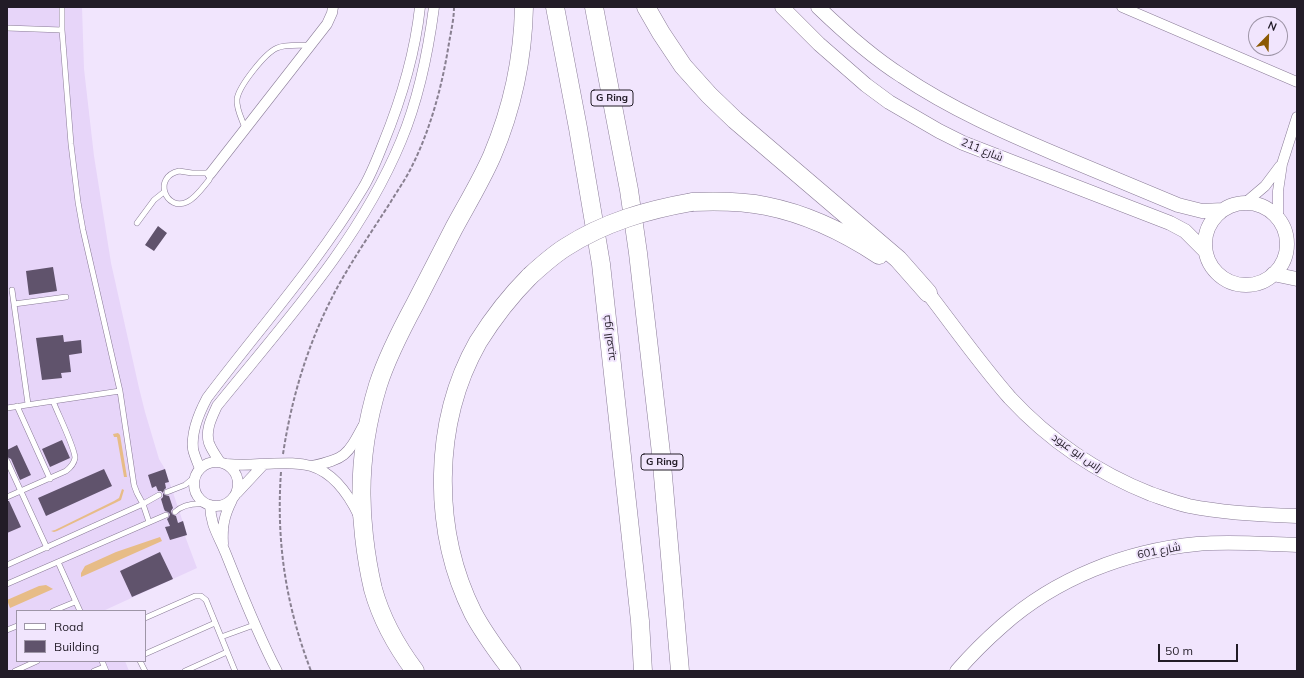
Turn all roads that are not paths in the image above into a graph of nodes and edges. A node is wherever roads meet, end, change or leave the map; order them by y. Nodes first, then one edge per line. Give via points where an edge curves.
1 (62, 7) edge
2 (333, 7) edge
3 (420, 7) edge
4 (434, 7) edge
5 (524, 7) edge
6 (555, 7) edge
7 (594, 7) edge
8 (646, 7) edge
9 (782, 7) edge
10 (818, 7) edge
11 (1122, 7) edge
12 (7, 28) edge
13 (62, 30) junction
14 (311, 45) junction
15 (1297, 82) edge
16 (1297, 118) edge
17 (246, 130) junction
18 (1282, 164) junction
19 (210, 174) junction
20 (164, 192) junction
21 (1245, 203) junction
22 (1223, 210) junction
23 (1278, 218) junction
24 (137, 223) dead end
25 (1292, 246) edge
26 (1206, 252) junction
27 (1273, 274) junction
28 (1297, 279) edge
29 (12, 290) dead end
30 (928, 293) junction
31 (66, 297) dead end
32 (14, 304) junction
33 (120, 391) junction
34 (53, 401) junction
35 (28, 404) junction
36 (17, 406) junction
37 (7, 408) edge
38 (372, 408) junction
39 (7, 461) edge
40 (223, 463) junction
41 (264, 464) junction
42 (312, 466) junction
43 (198, 473) junction
44 (50, 479) junction
45 (20, 491) junction
46 (168, 492) dead end
47 (159, 495) dead end
48 (235, 496) junction
49 (7, 497) edge
50 (143, 504) junction
51 (209, 505) junction
52 (175, 512) dead end
53 (166, 516) dead end
54 (1297, 516) edge
55 (149, 522) junction
56 (363, 525) junction
57 (1297, 546) edge
58 (47, 548) junction
59 (224, 548) junction
60 (58, 562) junction
61 (7, 565) edge
62 (7, 584) edge
63 (75, 602) junction
64 (55, 610) edge
65 (79, 610) edge
66 (146, 618) edge
67 (215, 623) junction
68 (254, 625) junction
69 (221, 637) junction
70 (227, 652) junction
71 (146, 654) edge
72 (35, 662) edge
73 (140, 662) edge
74 (105, 669) edge
75 (15, 671) edge
76 (94, 671) edge
77 (145, 671) edge
78 (185, 671) edge
79 (235, 671) edge
80 (277, 671) edge
81 (415, 671) edge
82 (512, 671) edge
83 (643, 671) edge
84 (680, 671) edge
85 (957, 671) edge

1 - 13 lane
2 - 14 street via 330,19
3 - 43 street via 418,30 406,79 391,124 367,180 318,255 207,398 198,415 193,434
4 - 40 street via 418,91 390,166 363,215 327,269 296,311 217,406 210,420 209,442
5 - 38 highway via 518,66 511,98 492,155 402,329
6 - 83 highway, خور العديد via 600,264
7 - 84 highway, G Ring via 637,246 661,453
8 - 30 highway via 683,66 709,95 898,259
9 - 26 main road, شارع 211 via 842,65 889,102 915,118 963,143 1170,223 1185,231
10 - 22 main road via 901,76 972,117 1178,205 1202,211
11 - 15 street
12 - 13 lane
13 - 33 lane via 78,202
14 - 17 street
14 - 17 lane via 281,47 271,51 243,85 237,99
16 - 18 street
17 - 19 street
18 - 21 street via 1265,186
18 - 23 street
19 - 20 lane via 174,172 167,178
19 - 20 lane via 209,180 183,204 173,202
20 - 24 lane via 154,200
21 - 22 main road
21 - 23 main road via 1266,208
22 - 26 main road via 1208,229
23 - 25 main road
25 - 27 main road via 1287,250 1280,268
26 - 27 main road via 1217,272 1230,281 1253,284
27 - 28 main road
29 - 32 lane
30 - 54 main road, راس ابو عبود via 1011,398 1066,448 1097,468 1127,484 1187,505 1223,511
30 - 82 highway, bridge via 883,257 831,227 766,206 734,202 692,202 663,207 614,222 565,247 530,276 510,296 492,320 466,368 455,397 443,458 445,519 460,582 473,613 490,642
31 - 32 lane
32 - 35 lane
33 - 34 lane
33 - 50 lane via 134,485
34 - 35 lane
34 - 44 lane via 75,459 66,471
35 - 36 lane
36 - 37 lane
36 - 44 lane
38 - 42 street via 345,455 338,460
38 - 56 highway via 363,460
39 - 45 lane
40 - 41 street
40 - 43 street via 209,463
40 - 48 street via 236,474 239,484
41 - 42 street via 282,462
41 - 48 street
42 - 56 street via 335,481 352,503
43 - 46 lane via 185,485
43 - 51 street via 194,487 199,497
44 - 45 lane
45 - 49 lane
45 - 58 lane
47 - 50 lane
48 - 51 street via 222,506
48 - 59 street via 223,525
50 - 55 lane
50 - 58 lane
51 - 52 lane via 189,505 178,508
51 - 59 street via 212,524
53 - 55 lane
55 - 60 lane
56 - 81 highway via 374,590 386,624
57 - 85 main road, شارع 601 via 1197,544 1132,556 1095,568 1032,603 1003,625
58 - 61 lane
59 - 68 street
60 - 62 lane
60 - 63 lane
63 - 64 lane
63 - 65 lane
66 - 67 lane via 198,595 206,600
67 - 69 lane
67 - 71 lane
68 - 69 lane
68 - 80 street
69 - 70 lane
70 - 78 lane
70 - 79 lane
72 - 75 lane
73 - 77 lane
74 - 76 lane

